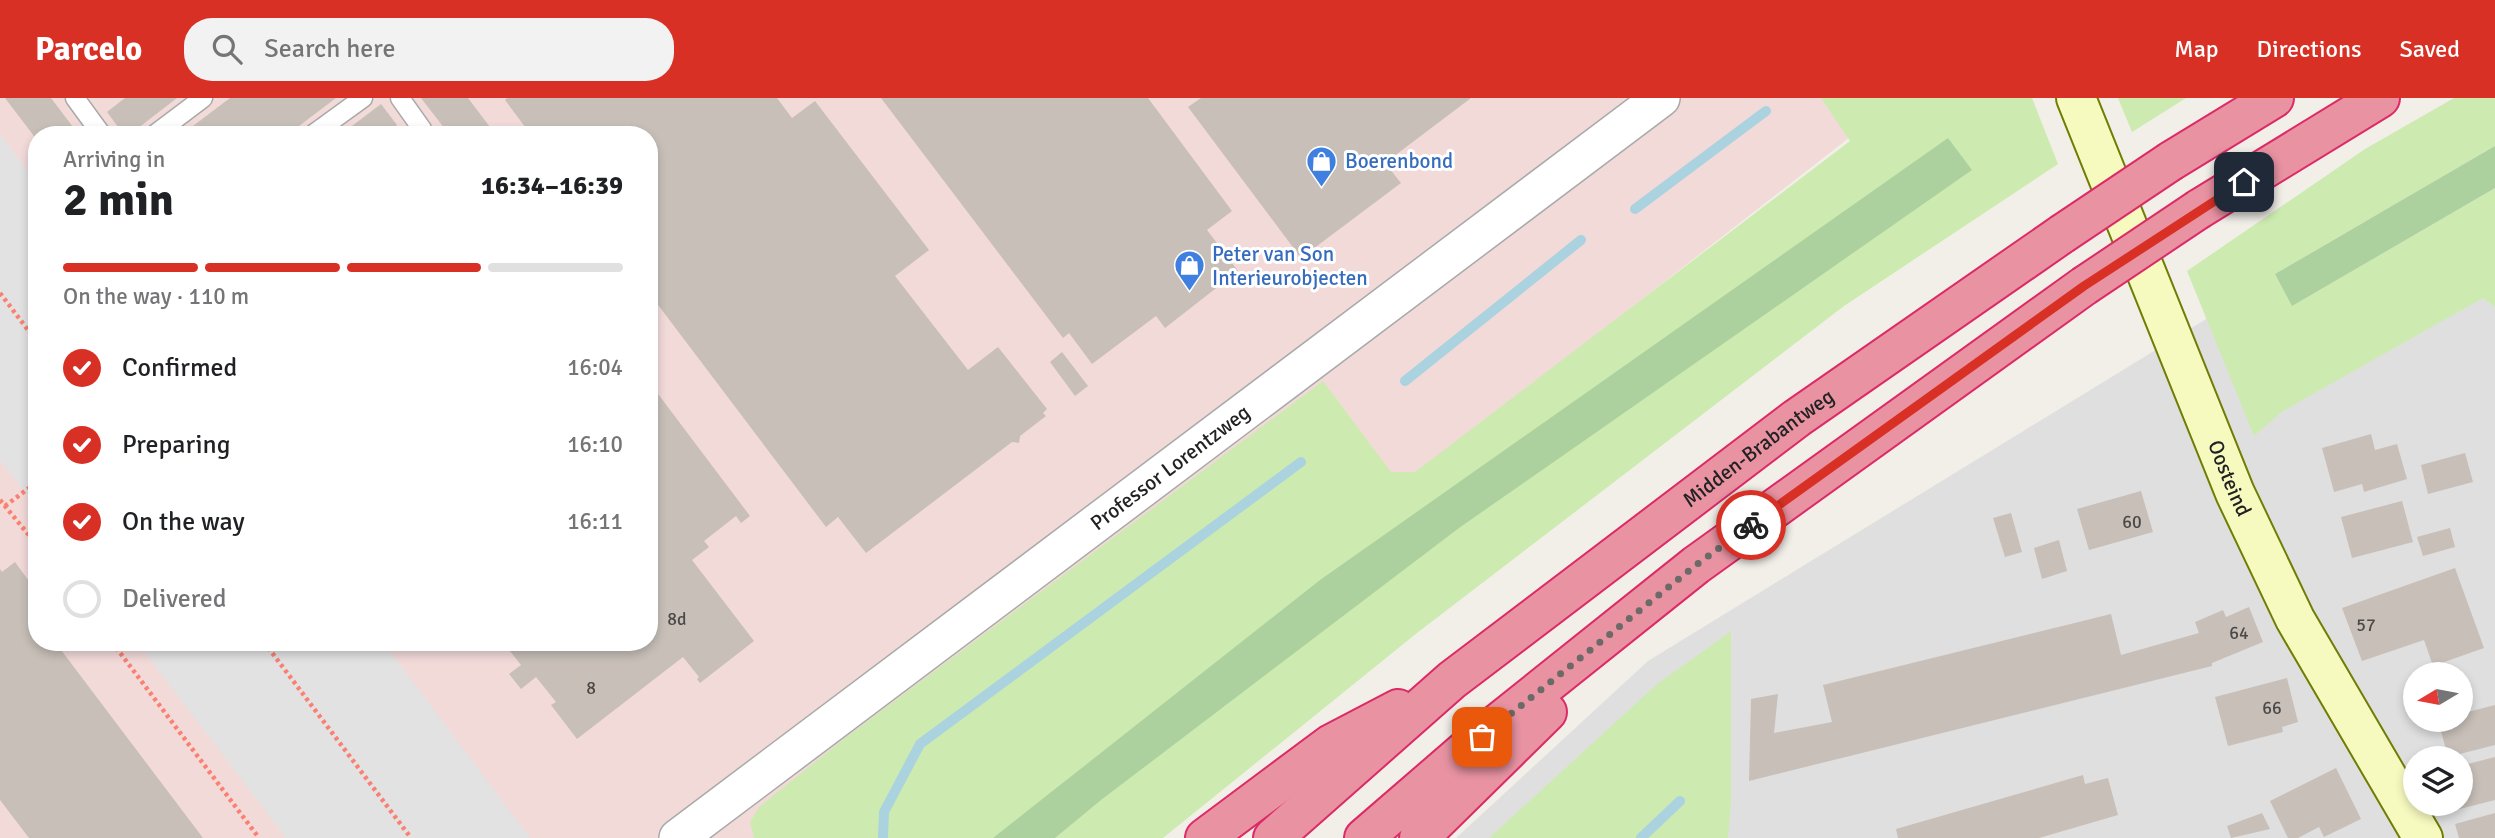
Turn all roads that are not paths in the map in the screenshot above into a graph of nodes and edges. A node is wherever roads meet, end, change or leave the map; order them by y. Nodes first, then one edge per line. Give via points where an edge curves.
1 (203, 98) edge
2 (363, 98) edge
3 (400, 98) edge
4 (1661, 98) edge
5 (2076, 98) edge
6 (2274, 98) edge
7 (2380, 98) edge
8 (84, 101) edge
9 (97, 126) edge
10 (166, 126) edge
11 (325, 126) edge
12 (420, 126) edge
13 (1696, 565) junction
14 (1452, 680) junction
15 (678, 838) edge
16 (1205, 838) edge
17 (1273, 838) edge
18 (1364, 838) edge
19 (1419, 838) edge
20 (2423, 838) edge

1 - 10 lane
2 - 11 lane
3 - 12 lane
4 - 15 street, Professor Lorentzweg
5 - 20 street, Oosteind via 2235,493 2295,619
6 - 14 highway, Midden-Brabantweg, bridge via 2062,234 1797,418
7 - 13 highway, bridge via 2084,286
8 - 9 lane
13 - 18 highway
13 - 19 highway
14 - 16 highway via 1331,744
14 - 17 highway, Midden-Brabantweg

